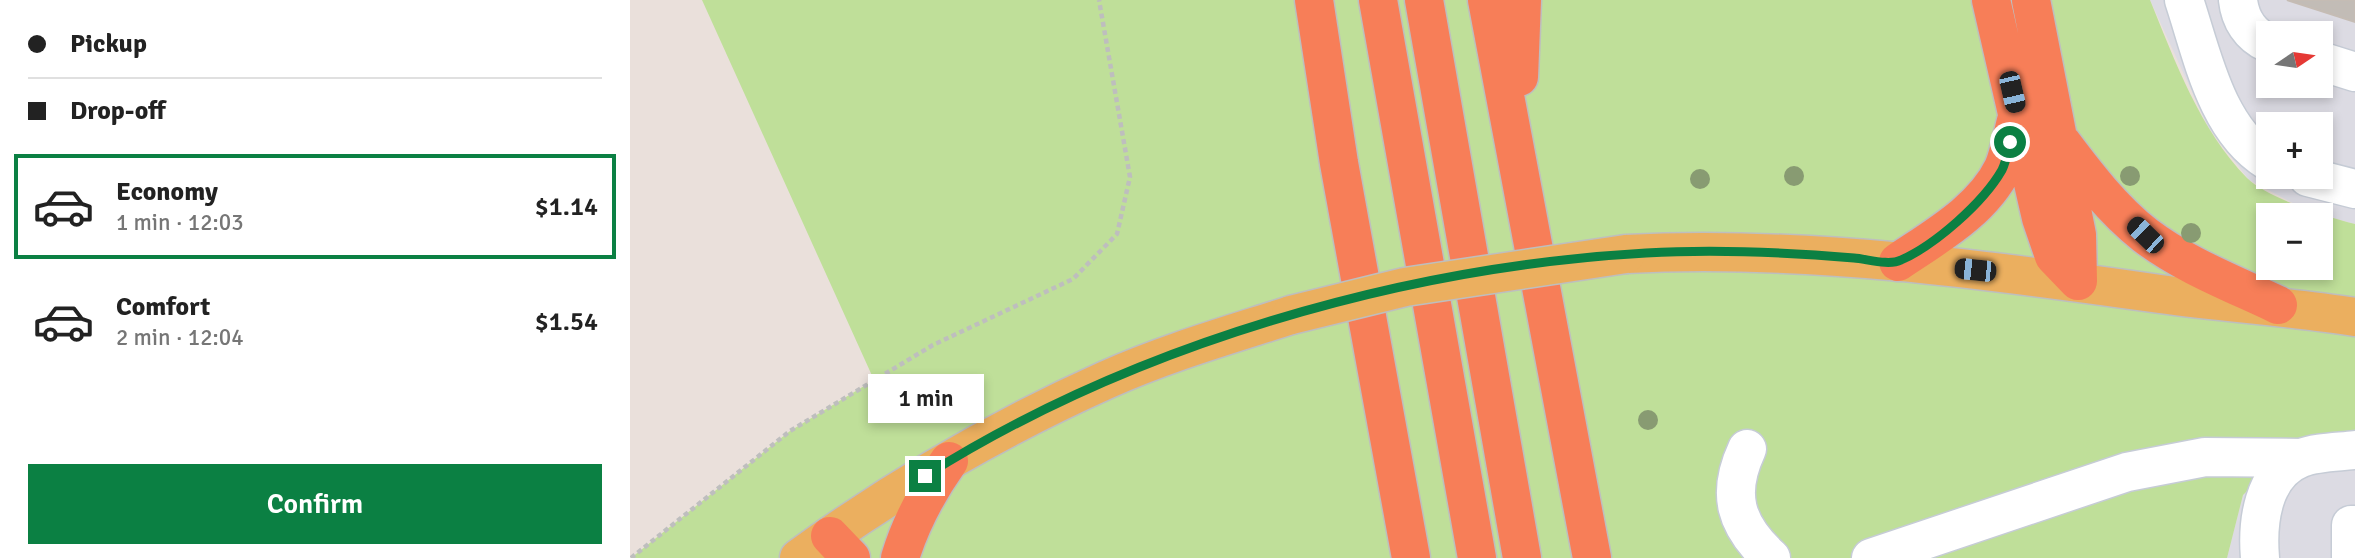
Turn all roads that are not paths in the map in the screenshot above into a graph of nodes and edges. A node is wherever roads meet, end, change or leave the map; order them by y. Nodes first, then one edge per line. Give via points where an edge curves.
1 (1314, 0) edge
2 (1378, 0) edge
3 (1424, 0) edge
4 (1488, 0) edge
5 (1522, 0) edge
6 (1991, 0) edge
7 (2031, 0) edge
8 (2184, 0) edge
9 (2238, 0) edge
10 (2256, 35) edge
11 (2333, 65) edge
12 (2355, 72) edge
13 (2017, 115) junction
14 (2057, 136) junction
15 (2256, 151) edge
16 (1522, 180) junction
17 (2333, 183) edge
18 (2355, 189) edge
19 (1898, 262) junction
20 (2078, 281) junction
21 (2278, 305) junction
22 (2355, 317) edge
23 (1747, 449) dead end
24 (2355, 450) edge
25 (2301, 458) junction
26 (948, 461) junction
27 (1400, 502) junction
28 (2355, 525) edge
29 (824, 550) edge
30 (901, 558) edge
31 (1406, 558) edge
32 (1411, 558) edge
33 (1477, 558) edge
34 (1522, 558) edge
35 (1592, 558) edge
36 (1771, 558) edge
37 (1871, 558) edge
38 (2260, 558) edge
39 (2351, 558) edge

1 - 27 highway
2 - 33 highway
3 - 34 highway
4 - 16 highway
5 - 16 highway via 1518,51
6 - 13 highway
7 - 14 highway
8 - 15 street via 2213,88 2245,142
9 - 10 street via 2240,16
11 - 12 street
13 - 19 highway via 2003,168 1982,198
13 - 20 highway via 2054,256
14 - 20 highway via 2077,234
14 - 21 highway via 2084,173 2145,235
16 - 35 highway
17 - 18 street
19 - 20 main road
19 - 26 main road, bridge via 1699,250 1626,254 1405,287 1291,315 1183,349 1107,380
20 - 21 main road
21 - 22 main road
23 - 36 street via 1733,493 1752,541
24 - 25 street
25 - 37 street via 2205,457 2127,472
25 - 38 street via 2270,488 2260,511
26 - 29 main road
26 - 30 highway via 925,495
27 - 31 highway
27 - 32 highway
28 - 39 street via 2351,525

